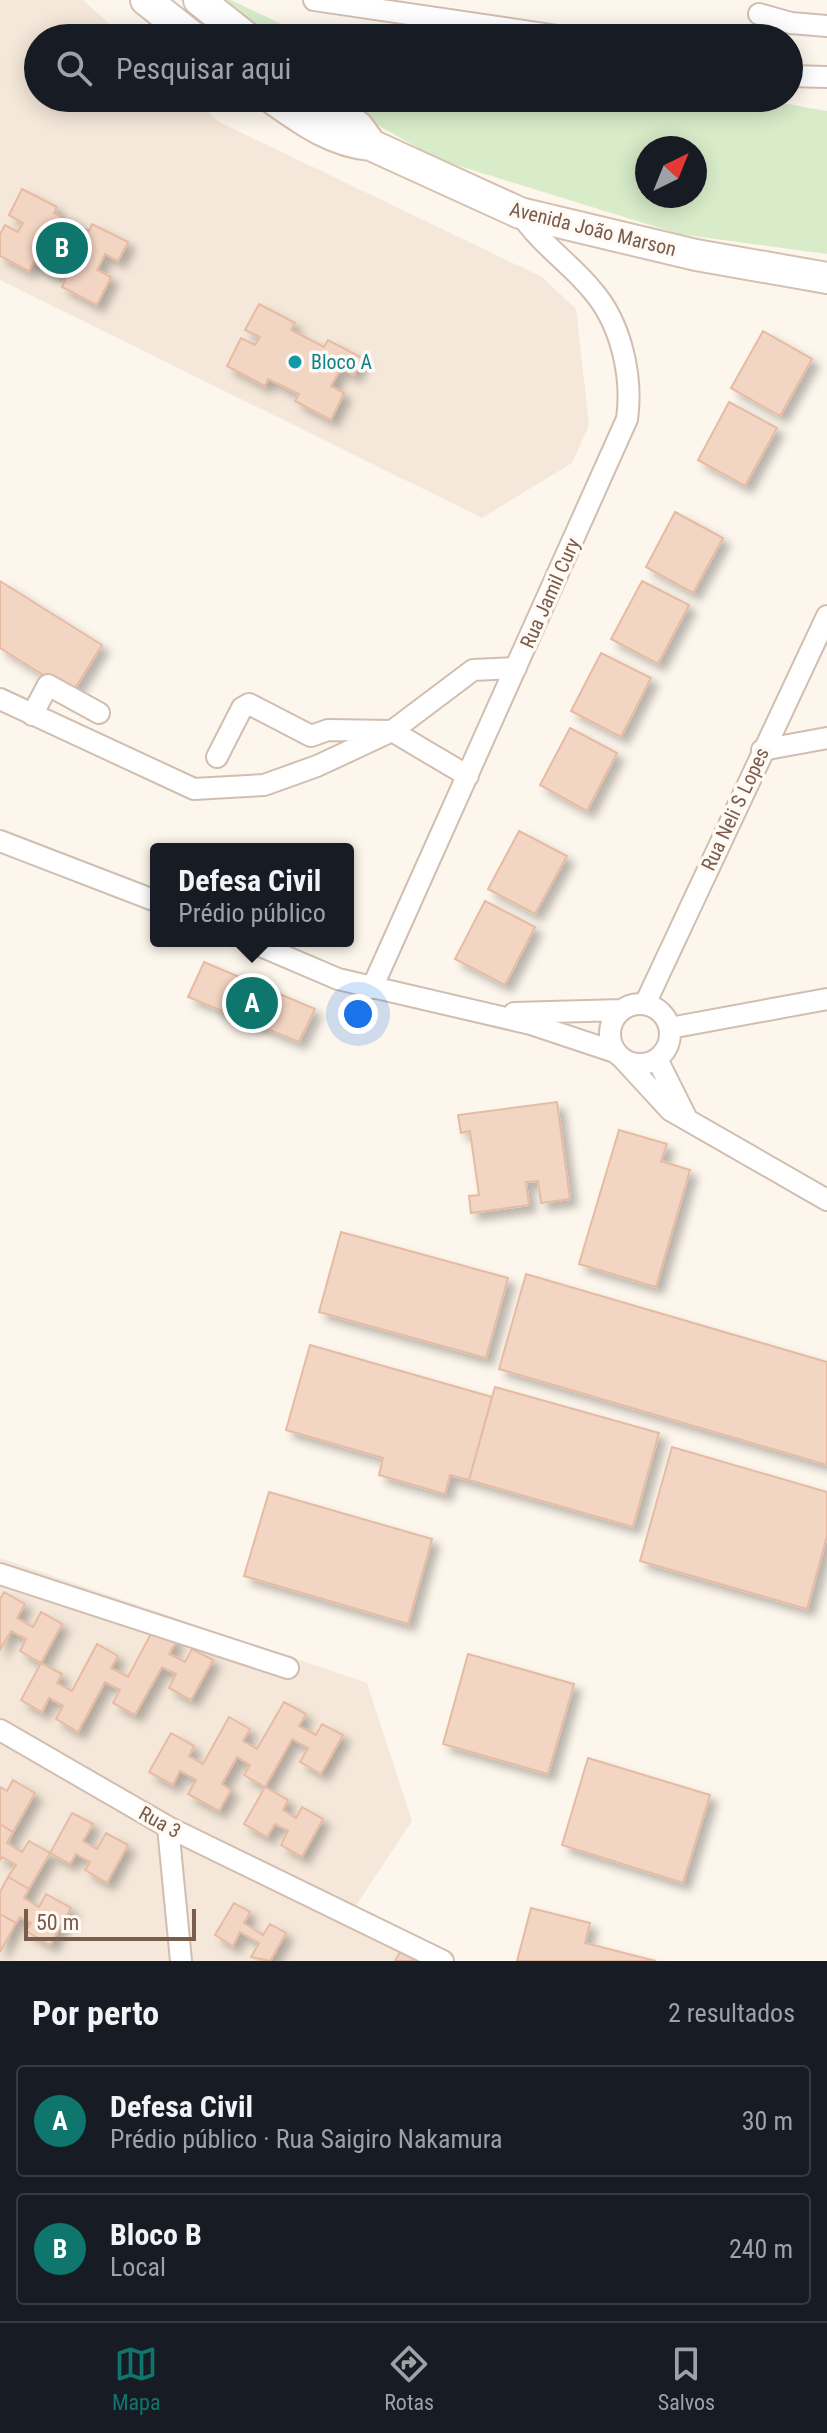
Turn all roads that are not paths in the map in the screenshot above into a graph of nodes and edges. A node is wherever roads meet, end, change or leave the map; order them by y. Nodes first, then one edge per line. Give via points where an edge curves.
1 (146, 0) edge
2 (199, 0) edge
3 (317, 0) edge
4 (759, 14) dead end
5 (176, 24) edge
6 (229, 24) edge
7 (477, 24) edge
8 (827, 26) edge
9 (803, 76) edge
10 (827, 77) edge
11 (294, 112) edge
12 (340, 112) edge
13 (371, 145) junction
14 (520, 213) junction
15 (827, 278) edge
16 (827, 616) edge
17 (516, 668) junction
18 (0, 699) edge
19 (99, 713) dead end
20 (32, 715) junction
21 (392, 731) junction
22 (827, 738) edge
23 (762, 750) junction
24 (217, 757) dead end
25 (468, 776) junction
26 (0, 841) edge
27 (150, 899) edge
28 (263, 947) edge
29 (372, 988) junction
30 (827, 999) edge
31 (645, 1004) junction
32 (622, 1010) junction
33 (494, 1014) junction
34 (670, 1028) junction
35 (619, 1056) junction
36 (657, 1059) junction
37 (689, 1123) junction
38 (827, 1200) edge
39 (0, 1574) edge
40 (288, 1668) dead end
41 (0, 1730) edge
42 (168, 1827) junction
43 (185, 1958) edge
44 (443, 1961) edge

1 - 5 main road
2 - 6 main road
3 - 7 street
4 - 8 street
9 - 10 street
11 - 13 main road, Avenida João Marson via 332,136
12 - 13 main road, Avenida João Marson
13 - 14 main road, Avenida João Marson
14 - 15 main road, Avenida João Marson via 696,255
14 - 17 street, Rua Jamil Cury via 536,237 601,301 619,338 629,402 620,438
16 - 23 street, Rua Neli S Lopes
17 - 21 street via 473,670
17 - 25 street, Rua Jamil Cury
18 - 20 street
19 - 20 street via 48,685
20 - 21 street via 194,789 264,785
21 - 24 street via 328,730 311,736 249,704
21 - 25 street
22 - 23 street
23 - 31 street, Rua Neli S Lopes
25 - 29 street, Rua Jamil Cury
26 - 27 street
28 - 29 street
29 - 33 street
30 - 34 street
31 - 32 street
31 - 34 street via 665,1017
32 - 33 street
32 - 35 street via 610,1029
33 - 35 street
34 - 36 street via 666,1051
35 - 36 street via 635,1065
35 - 37 street via 663,1104
36 - 37 street
37 - 38 street
39 - 40 street
41 - 42 street, Rua 3
42 - 43 street
42 - 44 street, Rua 3

